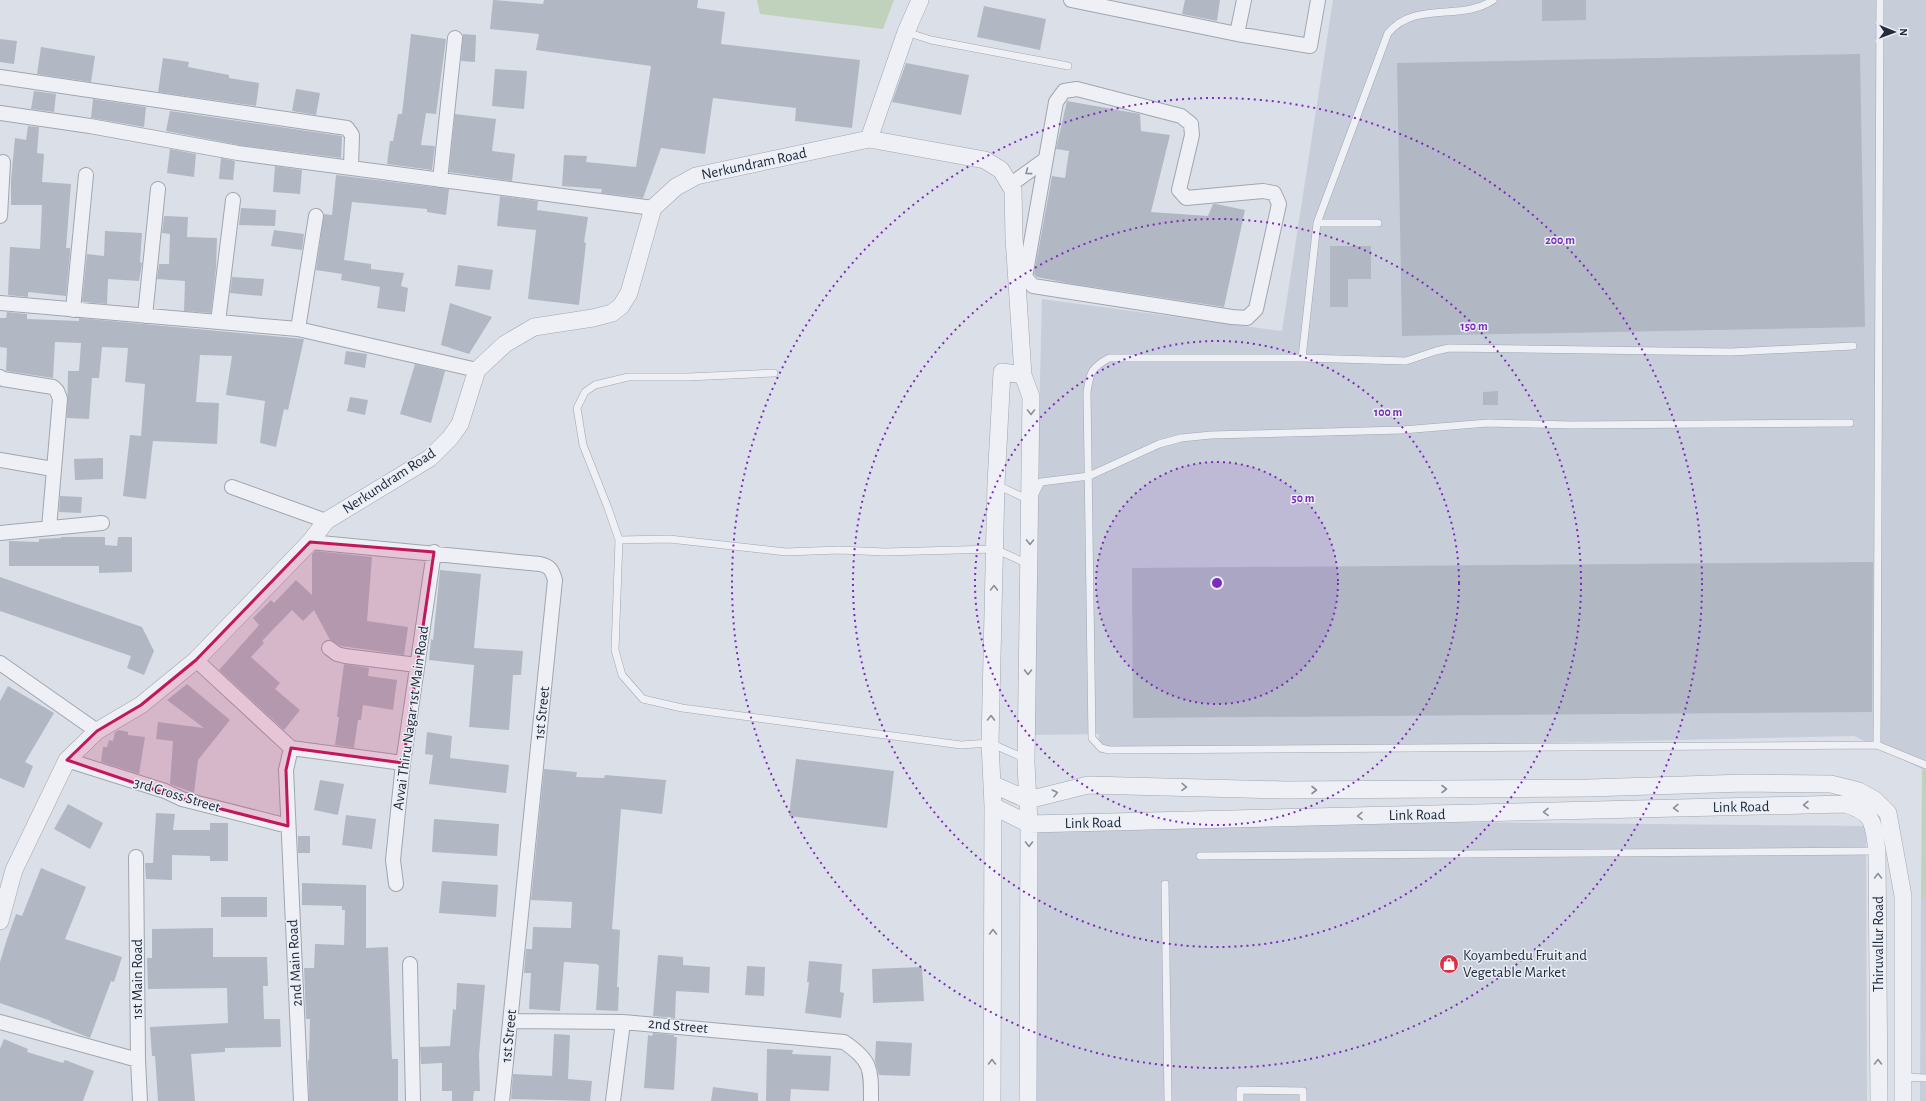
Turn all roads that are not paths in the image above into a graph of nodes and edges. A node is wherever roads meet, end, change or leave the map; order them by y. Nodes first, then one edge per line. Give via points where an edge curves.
1 (920, 0) edge
2 (1071, 0) edge
3 (1244, 0) edge
4 (1318, 0) edge
5 (1493, 0) edge
6 (1880, 0) edge
7 (906, 32) junction
8 (1237, 34) junction
9 (455, 38) dead end
10 (1068, 66) dead end
11 (0, 77) edge
12 (0, 113) edge
13 (869, 139) junction
14 (1046, 158) junction
15 (3, 162) dead end
16 (351, 167) junction
17 (86, 175) dead end
18 (440, 180) junction
19 (1010, 185) junction
20 (158, 188) dead end
21 (232, 200) dead end
22 (653, 208) junction
23 (0, 216) edge
24 (316, 216) dead end
25 (1317, 223) junction
26 (1378, 223) dead end
27 (1014, 237) junction
28 (1032, 237) junction
29 (0, 303) edge
30 (74, 310) junction
31 (146, 316) junction
32 (218, 322) junction
33 (298, 329) junction
34 (1853, 346) dead end
35 (1302, 358) junction
36 (476, 370) junction
37 (774, 373) dead end
38 (1023, 375) junction
39 (0, 377) edge
40 (1850, 423) dead end
41 (0, 460) edge
42 (53, 469) junction
43 (1089, 476) junction
44 (996, 484) junction
45 (232, 487) dead end
46 (1031, 501) junction
47 (326, 521) junction
48 (102, 523) dead end
49 (49, 528) junction
50 (0, 533) edge
51 (619, 540) junction
52 (310, 542) junction
53 (995, 549) junction
54 (434, 552) junction
55 (1030, 564) junction
56 (329, 648) dead end
57 (196, 660) junction
58 (0, 663) edge
59 (417, 665) junction
60 (97, 731) junction
61 (990, 743) junction
62 (1877, 745) junction
63 (291, 748) junction
64 (1026, 759) junction
65 (67, 760) junction
66 (403, 763) junction
67 (1926, 765) edge
68 (992, 784) junction
69 (1028, 800) junction
70 (1845, 804) joint
71 (993, 806) junction
72 (1029, 824) junction
73 (288, 826) junction
74 (1886, 850) junction
75 (1200, 856) dead end
76 (136, 857) dead end
77 (396, 884) dead end
78 (1165, 884) dead end
79 (0, 921) edge
80 (410, 964) dead end
81 (511, 1021) junction
82 (0, 1022) edge
83 (623, 1022) junction
84 (138, 1060) junction
85 (1903, 1077) junction
86 (1926, 1078) edge
87 (140, 1101) edge
88 (301, 1101) edge
89 (413, 1101) edge
90 (502, 1101) edge
91 (613, 1101) edge
92 (871, 1101) edge
93 (992, 1101) edge
94 (1028, 1101) edge
95 (1168, 1101) edge
96 (1240, 1101) edge
97 (1303, 1101) edge
98 (1879, 1101) edge
99 (1903, 1101) edge

1 - 7 street
2 - 8 street
3 - 8 street
4 - 8 street via 1310,46
5 - 25 lane via 1475,8 1409,16 1388,33
6 - 62 lane
7 - 10 lane via 931,40
7 - 13 street
9 - 18 street
11 - 16 street via 348,128 352,135
12 - 16 street via 90,126 238,153
13 - 19 street via 985,160 1000,170
13 - 22 street, Nerkundram Road via 696,176 676,187
14 -> 19 street
14 - 28 street
14 - 28 street via 1056,102 1064,91 1077,89 1181,116 1191,124 1192,135 1178,190 1186,198 1263,191 1274,192 1279,204 1256,309 1247,318 1033,286 1025,277
15 - 23 street
16 - 18 street
17 - 30 street
18 - 22 street
19 - 27 street via 1013,190
20 - 31 street
21 - 32 street
22 - 36 street via 629,293 621,306 612,313 593,318 534,327 505,344
24 - 33 street
25 - 26 lane
25 - 35 lane
27 - 28 street
27 - 38 street
29 - 30 street
30 - 31 street
31 - 32 street
32 - 33 street
33 - 36 street
34 - 35 lane via 1731,352 1449,348 1406,361
35 - 43 lane via 1109,358 1091,372 1087,392
36 - 47 street, Nerkundram Road via 460,424 450,438 430,458
37 - 51 lane via 628,377 594,385 585,392 577,408 583,445
38 - 44 street via 1002,372
38 -> 46 street via 1031,397
39 - 42 street via 53,387 57,390 60,399
40 - 43 lane via 1488,423 1402,430 1211,435 1181,438 1159,444
41 - 42 street
42 - 49 street
43 - 46 lane via 1041,482
43 - 62 lane via 1092,738 1101,748 1117,750
44 - 46 lane
44 - 53 street
45 - 47 street
46 -> 55 street
47 - 52 street, Nerkundram Road
48 - 49 street
49 - 50 street
51 - 53 lane via 669,539 786,552
51 - 61 lane via 615,650 622,675 643,699 682,708 961,745
52 - 54 street, 1st Street
52 - 57 street, Nerkundram Road
53 - 55 lane
61 -> 53 street
54 - 59 street, Avvai Thiru Nagar 1st Main Road
54 - 81 street, 1st Street via 540,564 548,566 556,580
55 -> 64 street
56 - 59 street via 345,656
57 - 60 street, Nerkundram Road via 141,705
57 - 63 street
58 - 60 street
59 - 66 street, Avvai Thiru Nagar 1st Main Road
60 - 65 street, Nerkundram Road
61 - 64 lane
61 - 68 street
62 - 67 lane
63 - 66 street
63 - 73 street, 2nd Main Road via 286,770
64 - 69 street
65 - 73 street, 3rd Cross Street via 182,799
65 - 79 street via 14,870
66 - 77 street, Avvai Thiru Nagar 1st Main Road via 393,860
68 - 69 street
68 - 71 street
69 - 72 street
69 -> 74 street via 1088,785 1293,790 1831,784 1859,791 1875,800 1888,813
70 -> 72 street, Link Road
70 - 74 street, Thiruvallur Road via 1864,812 1870,818
71 - 72 street, Link Road
93 -> 71 street
72 -> 94 street
73 - 88 street, 2nd Main Road
74 - 75 lane
74 - 85 street via 1903,896
98 -> 74 street, Thiruvallur Road
76 - 84 street, 1st Main Road
78 - 95 lane
80 - 89 street
81 - 83 street, 2nd Street
81 - 90 street, 1st Street
82 - 84 street
83 - 91 street
83 - 92 street, 2nd Street via 844,1042 858,1052 867,1063 871,1074
84 - 87 street, 1st Main Road
85 - 86 lane
85 - 99 street
96 - 97 lane via 1240,1090 1303,1091

